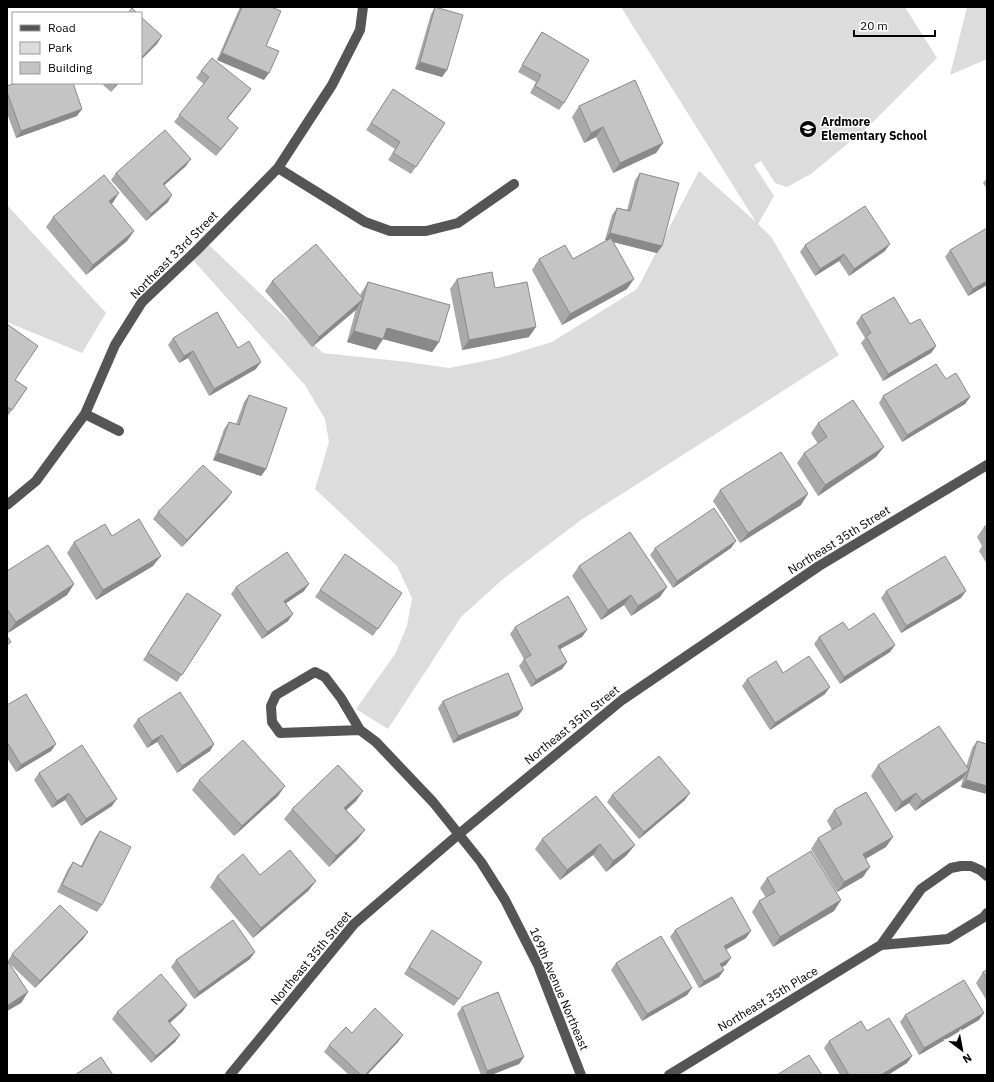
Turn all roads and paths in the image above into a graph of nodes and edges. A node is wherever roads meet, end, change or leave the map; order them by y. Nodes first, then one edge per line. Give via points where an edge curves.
1 (363, 7) edge
2 (278, 168) junction
3 (514, 184) dead end
4 (85, 414) junction
5 (119, 431) dead end
6 (987, 465) edge
7 (7, 505) edge
8 (360, 730) junction
9 (459, 834) junction
10 (987, 876) edge
11 (987, 913) edge
12 (881, 945) junction
13 (230, 1075) edge
14 (581, 1075) edge
15 (669, 1075) edge

1 - 2 street, Northeast 33rd Street via 360,30 332,85
2 - 3 street via 365,222 390,231 426,231 458,223
2 - 4 street, Northeast 33rd Street via 142,302 115,345
4 - 5 street
4 - 7 street, Northeast 33rd Street via 36,481
6 - 9 street, Northeast 35th Street via 819,566 622,700
8 - 8 street, 169th Avenue Northeast via 280,733 272,722 271,706 276,695 315,672 325,677
8 - 9 street, 169th Avenue Northeast via 376,742 433,802
9 - 13 street, Northeast 35th Street via 354,924
9 - 14 street, 169th Avenue Northeast via 481,862 505,900 538,965
10 - 12 street, Northeast 35th Place via 971,866 952,868 921,889
11 - 12 street, Northeast 35th Place via 948,939
12 - 15 street, Northeast 35th Place

